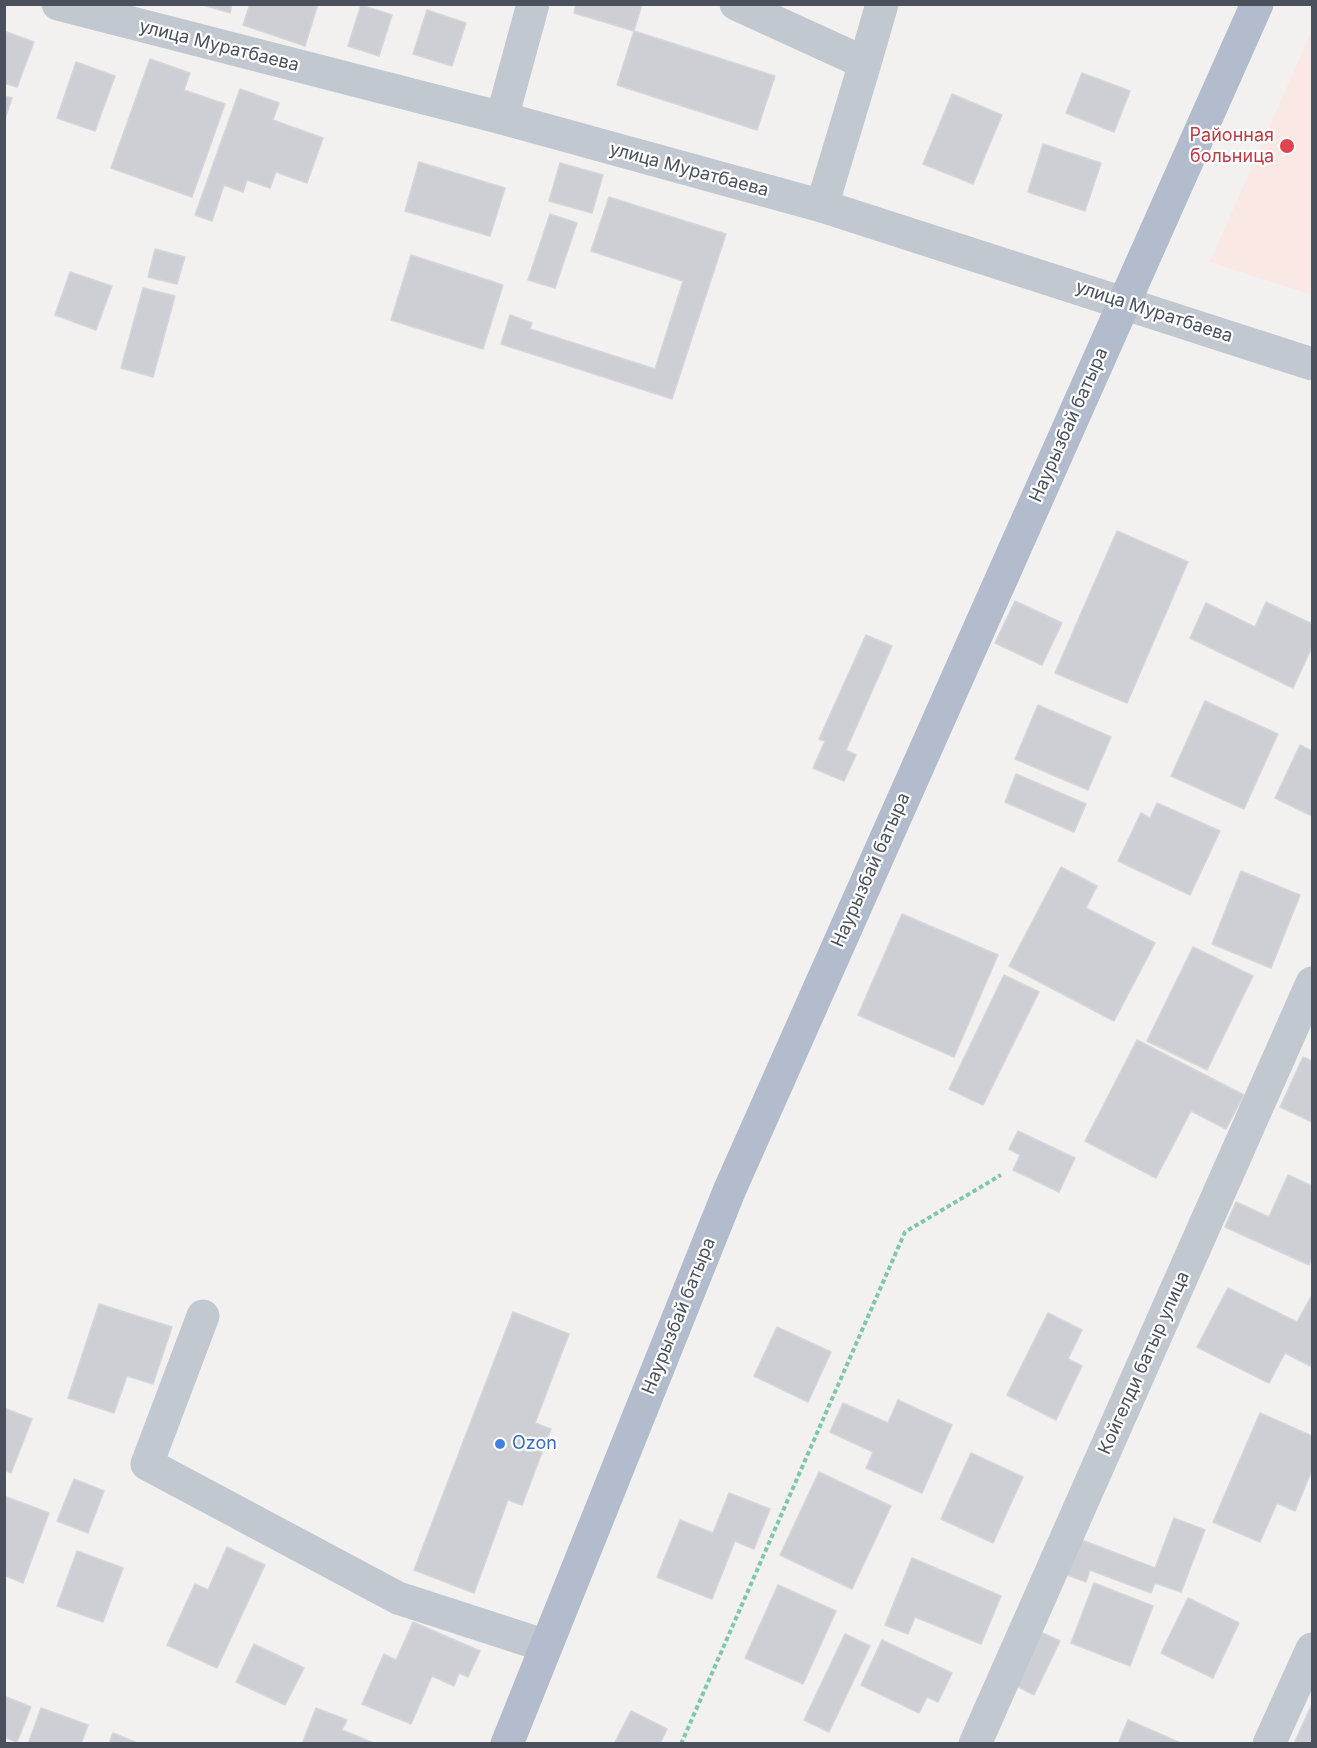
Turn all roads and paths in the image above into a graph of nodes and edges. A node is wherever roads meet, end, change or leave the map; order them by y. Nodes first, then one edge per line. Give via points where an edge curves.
1 (58, 4) edge
2 (533, 4) edge
3 (736, 4) edge
4 (882, 4) edge
5 (1257, 4) edge
6 (865, 63) junction
7 (502, 118) junction
8 (822, 206) junction
9 (1123, 302) junction
10 (1312, 364) edge
11 (1312, 983) edge
12 (1001, 1175) dead end
13 (202, 1316) dead end
14 (546, 1646) junction
15 (1312, 1649) edge
16 (507, 1743) edge
17 (681, 1743) edge
18 (975, 1743) edge
19 (1269, 1743) edge

1 - 7 street, улица Муратбаева
2 - 7 street
3 - 6 street
4 - 6 street
5 - 9 main road, Наурызбай батыра
6 - 8 street
7 - 8 street, улица Муратбаева
8 - 9 street, улица Муратбаева
9 - 10 street, улица Муратбаева
9 - 14 main road, Наурызбай батыра via 730,1189
11 - 18 street, Койгелди батыр улица
12 - 17 path via 905,1232
13 - 14 street via 147,1464 398,1598
14 - 16 main road, Наурызбай батыра
15 - 19 street

